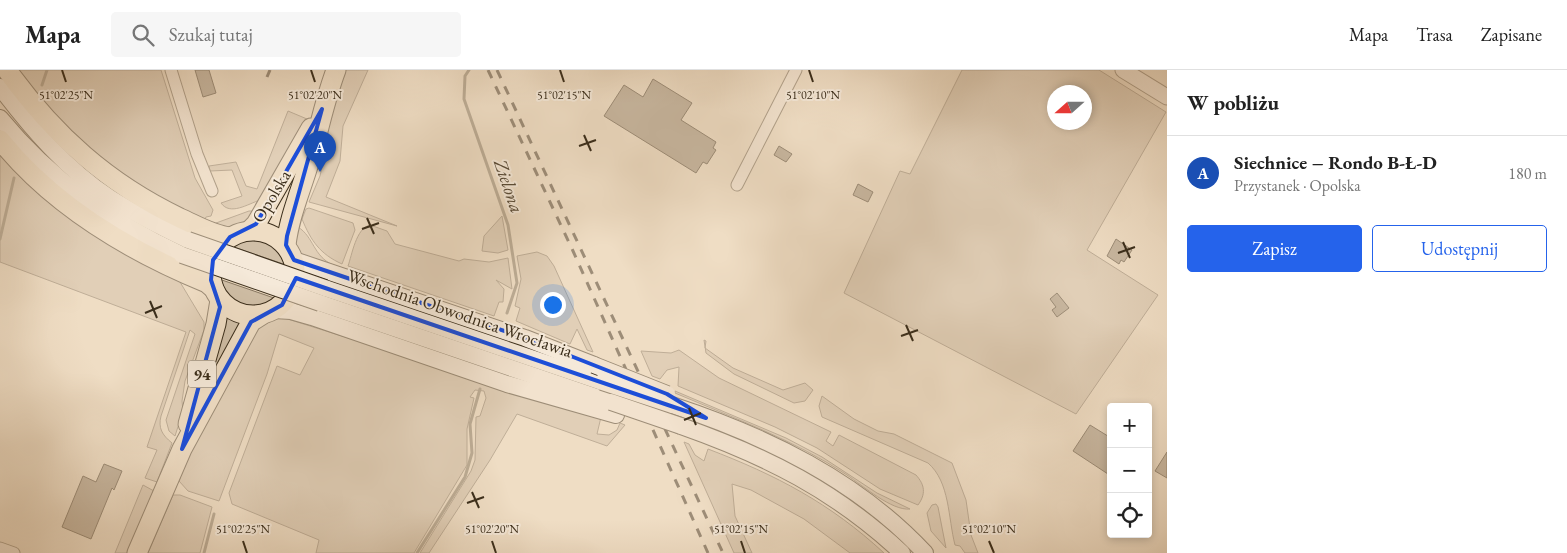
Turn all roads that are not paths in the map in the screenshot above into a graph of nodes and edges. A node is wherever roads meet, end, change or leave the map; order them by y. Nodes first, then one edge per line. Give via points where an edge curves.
1 (6, 70) edge
2 (171, 70) edge
3 (336, 70) edge
4 (796, 70) edge
5 (1123, 70) edge
6 (0, 87) edge
7 (1167, 97) edge
8 (322, 109) junction
9 (0, 118) edge
10 (0, 140) edge
11 (737, 184) dead end
12 (212, 191) dead end
13 (250, 230) junction
14 (230, 237) junction
15 (185, 247) junction
16 (290, 252) junction
17 (217, 294) junction
18 (268, 313) junction
19 (669, 400) junction
20 (614, 409) junction
21 (182, 449) junction
22 (0, 548) edge
23 (14, 553) edge
24 (137, 553) edge
25 (902, 553) edge
26 (925, 553) edge

1 - 14 main road via 59,133 123,187 204,229
2 - 12 street
3 - 8 main road, Opolska / 94
4 - 11 street
5 - 7 street
6 - 15 main road, Wschodnia Obwodnica Wrocławia via 45,142 85,179
8 - 13 main road, Opolska / 94
8 - 16 main road, Opolska / 94 via 310,162 296,202
9 - 15 main road, Wschodnia Obwodnica Wrocławia via 38,158 93,206 130,229
10 - 17 main road via 50,191 90,222 129,247 207,283
13 - 14 main road
13 - 16 main road via 276,236
14 - 17 main road, 94 via 212,260 211,280
15 - 19 main road, Wschodnia Obwodnica Wrocławia, bridge via 325,288 602,382
15 - 20 main road, Wschodnia Obwodnica Wrocławia, bridge via 320,304
16 - 18 main road, 94 via 296,269 293,288 289,297
16 - 19 main road, bridge via 525,338
17 - 18 main road via 232,310 247,315
17 - 21 main road, 94 via 216,324
18 - 20 main road via 291,312 312,317 507,384
18 - 21 main road, 94 via 251,322
19 - 26 main road via 776,446 822,471 880,512
20 - 25 main road, bridge via 660,419 735,445 799,476 852,510
21 - 24 main road, 94
22 - 23 street

